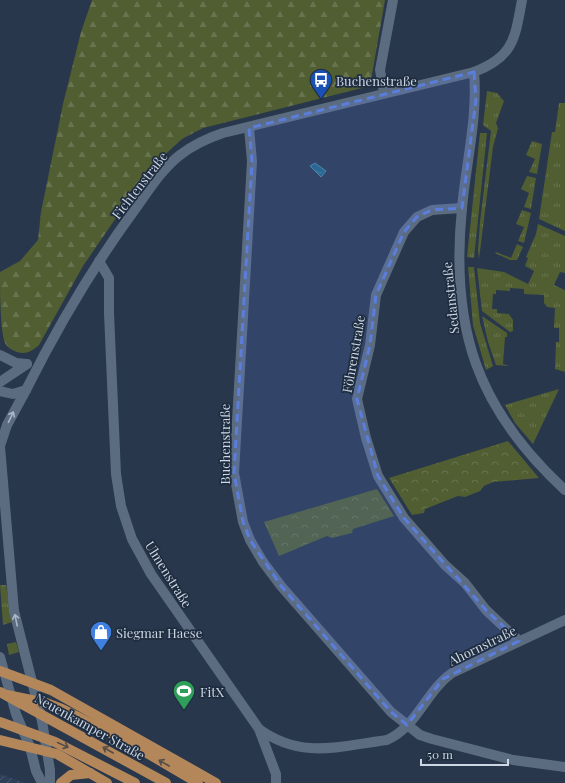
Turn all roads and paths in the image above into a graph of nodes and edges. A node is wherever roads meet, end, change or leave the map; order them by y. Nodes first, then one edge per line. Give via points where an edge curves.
1 (393, 0) edge
2 (522, 0) edge
3 (474, 72) junction
4 (384, 93) junction
5 (249, 128) junction
6 (462, 208) junction
7 (99, 261) junction
8 (44, 354) junction
9 (0, 355) edge
10 (27, 364) junction
11 (0, 382) edge
12 (0, 390) edge
13 (26, 390) junction
14 (0, 447) edge
15 (565, 490) edge
16 (565, 620) edge
17 (519, 641) junction
18 (0, 657) edge
19 (2, 671) edge
20 (32, 683) junction
21 (3, 693) edge
22 (0, 722) edge
23 (407, 725) junction
24 (259, 729) junction
25 (0, 740) edge
26 (30, 748) junction
27 (47, 750) junction
28 (565, 767) edge
29 (90, 773) junction
30 (42, 783) edge
31 (50, 783) edge
32 (61, 783) edge
33 (107, 783) edge
34 (135, 783) edge
35 (166, 783) edge
36 (198, 783) edge
37 (216, 783) edge
38 (276, 783) edge

1 - 4 street via 380,70
2 - 3 street, Fichtenstraße via 516,30 508,50 490,66
3 - 4 street, Fichtenstraße
3 - 6 street, Sedanstraße via 476,100
4 - 5 street, Fichtenstraße
5 - 7 street, Fichtenstraße via 207,139 187,150 168,166
5 - 23 street, Buchenstraße via 252,161 234,473 243,522 263,562 281,586 391,712
6 - 15 street, Sedanstraße via 458,279 465,330 475,366 490,398 513,434
6 - 17 street, Föhrenstraße via 432,210 417,217 404,232 376,295 370,345 357,399 378,476 404,518 445,565 465,583 486,610
7 - 8 street, Fichtenstraße
7 - 24 street, Ulmenstraße via 109,278 116,474 121,506 132,539 151,574
8 - 10 street, Fichtenstraße
8 - 13 street, Fichtenstraße
9 - 10 street via 16,363
10 - 11 street, Fichtenstraße
12 - 13 street via 13,394
14 -> 13 street, Fichtenstraße via 7,425
20 -> 14 street via 14,611
16 - 17 street, Ahornstraße
17 - 23 street, Ahornstraße via 459,669 444,679
18 - 19 street
19 - 20 main road
19 - 26 street
20 - 27 street
20 - 37 main road via 51,690
35 -> 21 main road, Neuenkamper Straße
36 -> 21 main road via 130,743 67,711 46,702
22 -> 34 main road via 55,742
23 - 24 street, Ahornstraße via 387,740 314,749 281,742
23 - 28 street, Buchenstraße via 420,735 451,744 513,760
24 - 38 street, Ulmenstraße via 276,774
25 - 26 main road
26 - 27 main road
26 - 30 street
27 - 29 main road
27 - 31 street
29 - 32 main road via 71,776
29 - 33 main road

